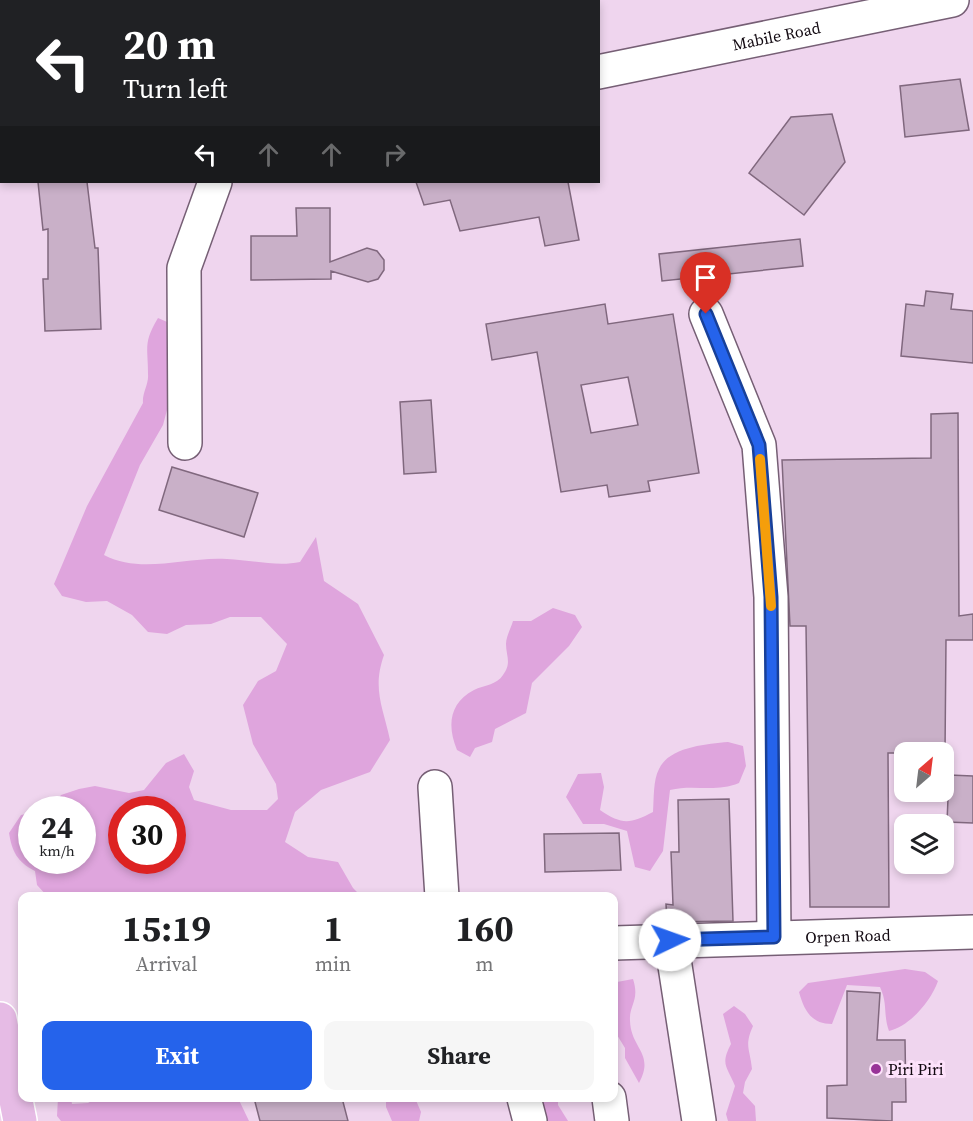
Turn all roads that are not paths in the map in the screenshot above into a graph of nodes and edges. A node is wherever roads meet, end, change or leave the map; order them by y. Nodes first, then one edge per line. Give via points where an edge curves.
1 (952, 0) edge
2 (600, 72) edge
3 (215, 183) edge
4 (706, 314) dead end
5 (184, 443) dead end
6 (435, 787) dead end
7 (442, 892) edge
8 (973, 932) edge
9 (774, 937) junction
10 (670, 940) junction
11 (618, 943) edge
12 (0, 1019) edge
13 (525, 1102) edge
14 (610, 1102) edge
15 (20, 1121) edge
16 (530, 1121) edge
17 (612, 1121) edge
18 (699, 1121) edge

1 - 2 street, Mabile Road
3 - 5 street via 184,268
4 - 9 street via 759,445 771,597
6 - 7 street
8 - 9 street, Orpen Road
9 - 10 street, Orpen Road
10 - 11 street, Orpen Road
10 - 18 street
12 - 15 main road
13 - 16 street
14 - 17 street

